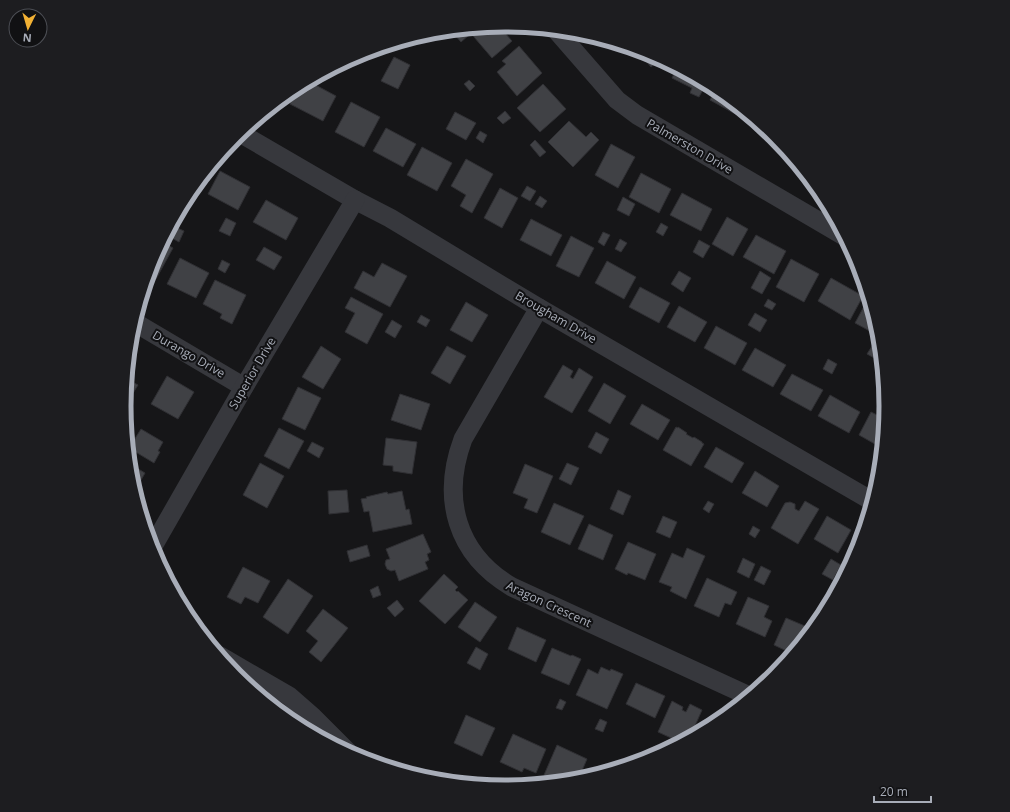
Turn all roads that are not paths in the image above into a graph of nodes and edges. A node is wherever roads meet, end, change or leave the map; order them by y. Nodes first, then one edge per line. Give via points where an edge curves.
1 (561, 36) edge
2 (246, 137) edge
3 (355, 200) junction
4 (835, 231) edge
5 (540, 308) junction
6 (140, 325) edge
7 (244, 387) junction
8 (867, 499) edge
9 (156, 541) edge
10 (237, 666) edge
11 (744, 694) edge
12 (333, 738) edge

1 - 4 street, Palmerston Drive via 627,108
2 - 3 street, Brougham Drive
3 - 5 street, Brougham Drive
3 - 7 street, Superior Drive
5 - 8 street, Brougham Drive
5 - 11 street, Aragon Crescent via 463,438 459,449 454,471 454,497 458,522 466,542 486,569 502,582
6 - 7 street, Durango Drive
7 - 9 street, Superior Drive
10 - 12 street via 289,696

